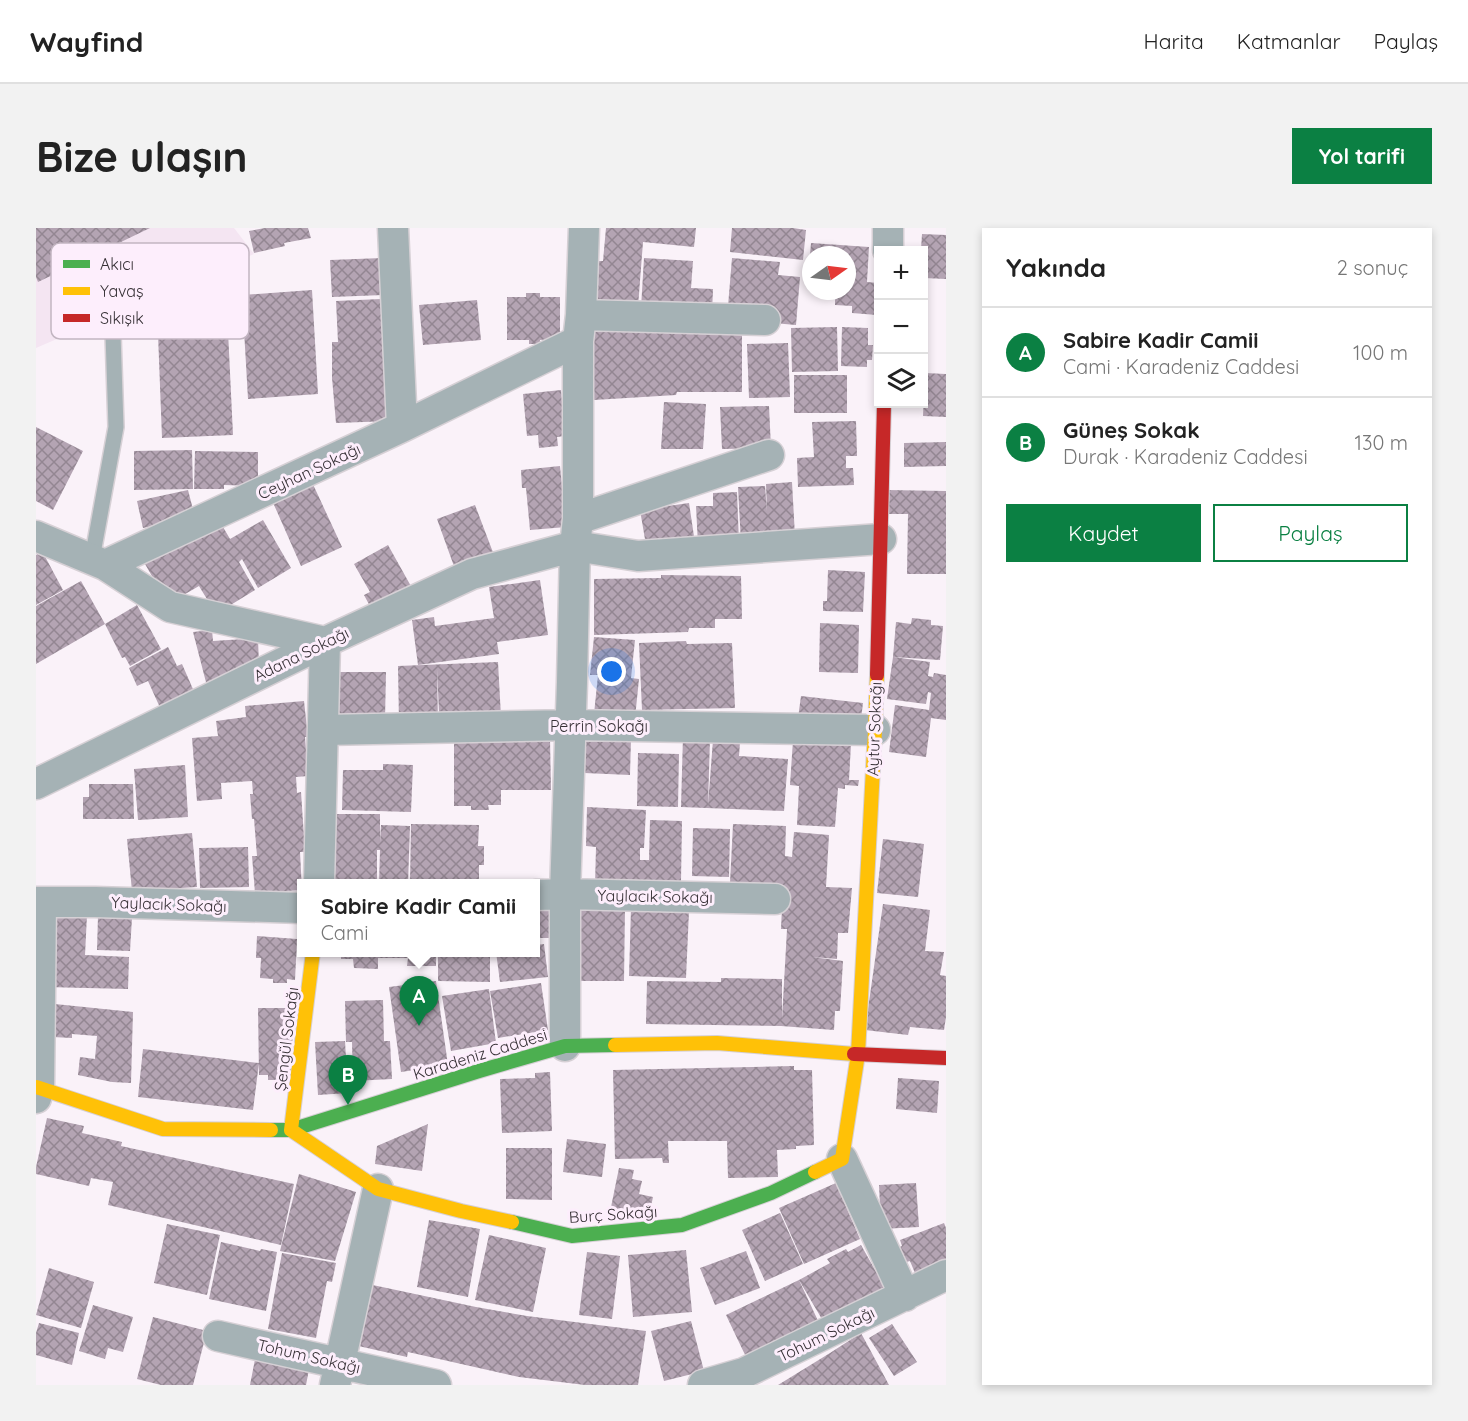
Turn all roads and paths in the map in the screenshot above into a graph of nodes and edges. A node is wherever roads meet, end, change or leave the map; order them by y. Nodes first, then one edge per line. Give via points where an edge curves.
1 (393, 228) edge
2 (584, 228) edge
3 (888, 228) edge
4 (888, 246) edge
5 (765, 320) dead end
6 (580, 328) junction
7 (113, 339) edge
8 (884, 408) edge
9 (402, 428) junction
10 (769, 455) dead end
11 (576, 532) junction
12 (36, 536) edge
13 (881, 539) junction
14 (99, 562) junction
15 (325, 642) junction
16 (571, 724) junction
17 (324, 730) junction
18 (875, 730) junction
19 (36, 784) edge
20 (319, 879) edge
21 (550, 894) edge
22 (775, 898) dead end
23 (39, 902) edge
24 (297, 908) edge
25 (312, 957) edge
26 (565, 1046) junction
27 (858, 1054) junction
28 (946, 1058) edge
29 (37, 1091) edge
30 (291, 1130) junction
31 (842, 1159) junction
32 (378, 1190) junction
33 (946, 1275) edge
34 (904, 1296) junction
35 (218, 1336) dead end
36 (337, 1374) edge
37 (436, 1385) edge
38 (704, 1385) edge

1 - 9 street
2 - 6 street
3 - 4 street
5 - 6 street
6 - 9 street, Ceyhan Sokağı
6 - 11 street
7 - 14 lane via 116,427
8 - 13 street, Aytur Sokağı
9 - 14 street, Ceyhan Sokağı
10 - 11 street, Adana Sokağı
11 - 13 street via 638,556
11 - 15 street, Adana Sokağı via 472,574
11 - 16 street
12 - 14 street
13 - 18 street, Aytur Sokağı
14 - 15 street via 170,608
15 - 17 street
15 - 19 street, Adana Sokağı
16 - 17 street, Perrin Sokağı
16 - 18 street, Perrin Sokağı
16 - 21 street
17 - 20 street
18 - 27 street, Aytur Sokağı
21 - 22 street, Yaylacık Sokağı
21 - 26 street
23 - 24 street, Yaylacık Sokağı
23 - 29 street
25 - 30 street, Şengül Sokağı
26 - 27 street, Karadeniz Caddesi via 717,1043
26 - 30 street, Karadeniz Caddesi
27 - 28 street, Karadeniz Caddesi
27 - 31 street
29 - 30 street, Karadeniz Caddesi via 163,1129
30 - 32 street, Burç Sokağı
31 - 32 street, Burç Sokağı via 771,1193 682,1225 572,1236
31 - 34 street
32 - 36 street
33 - 34 street, Tohum Sokağı
34 - 38 street, Tohum Sokağı via 744,1374
35 - 36 street, Tohum Sokağı
36 - 37 street, Tohum Sokağı

